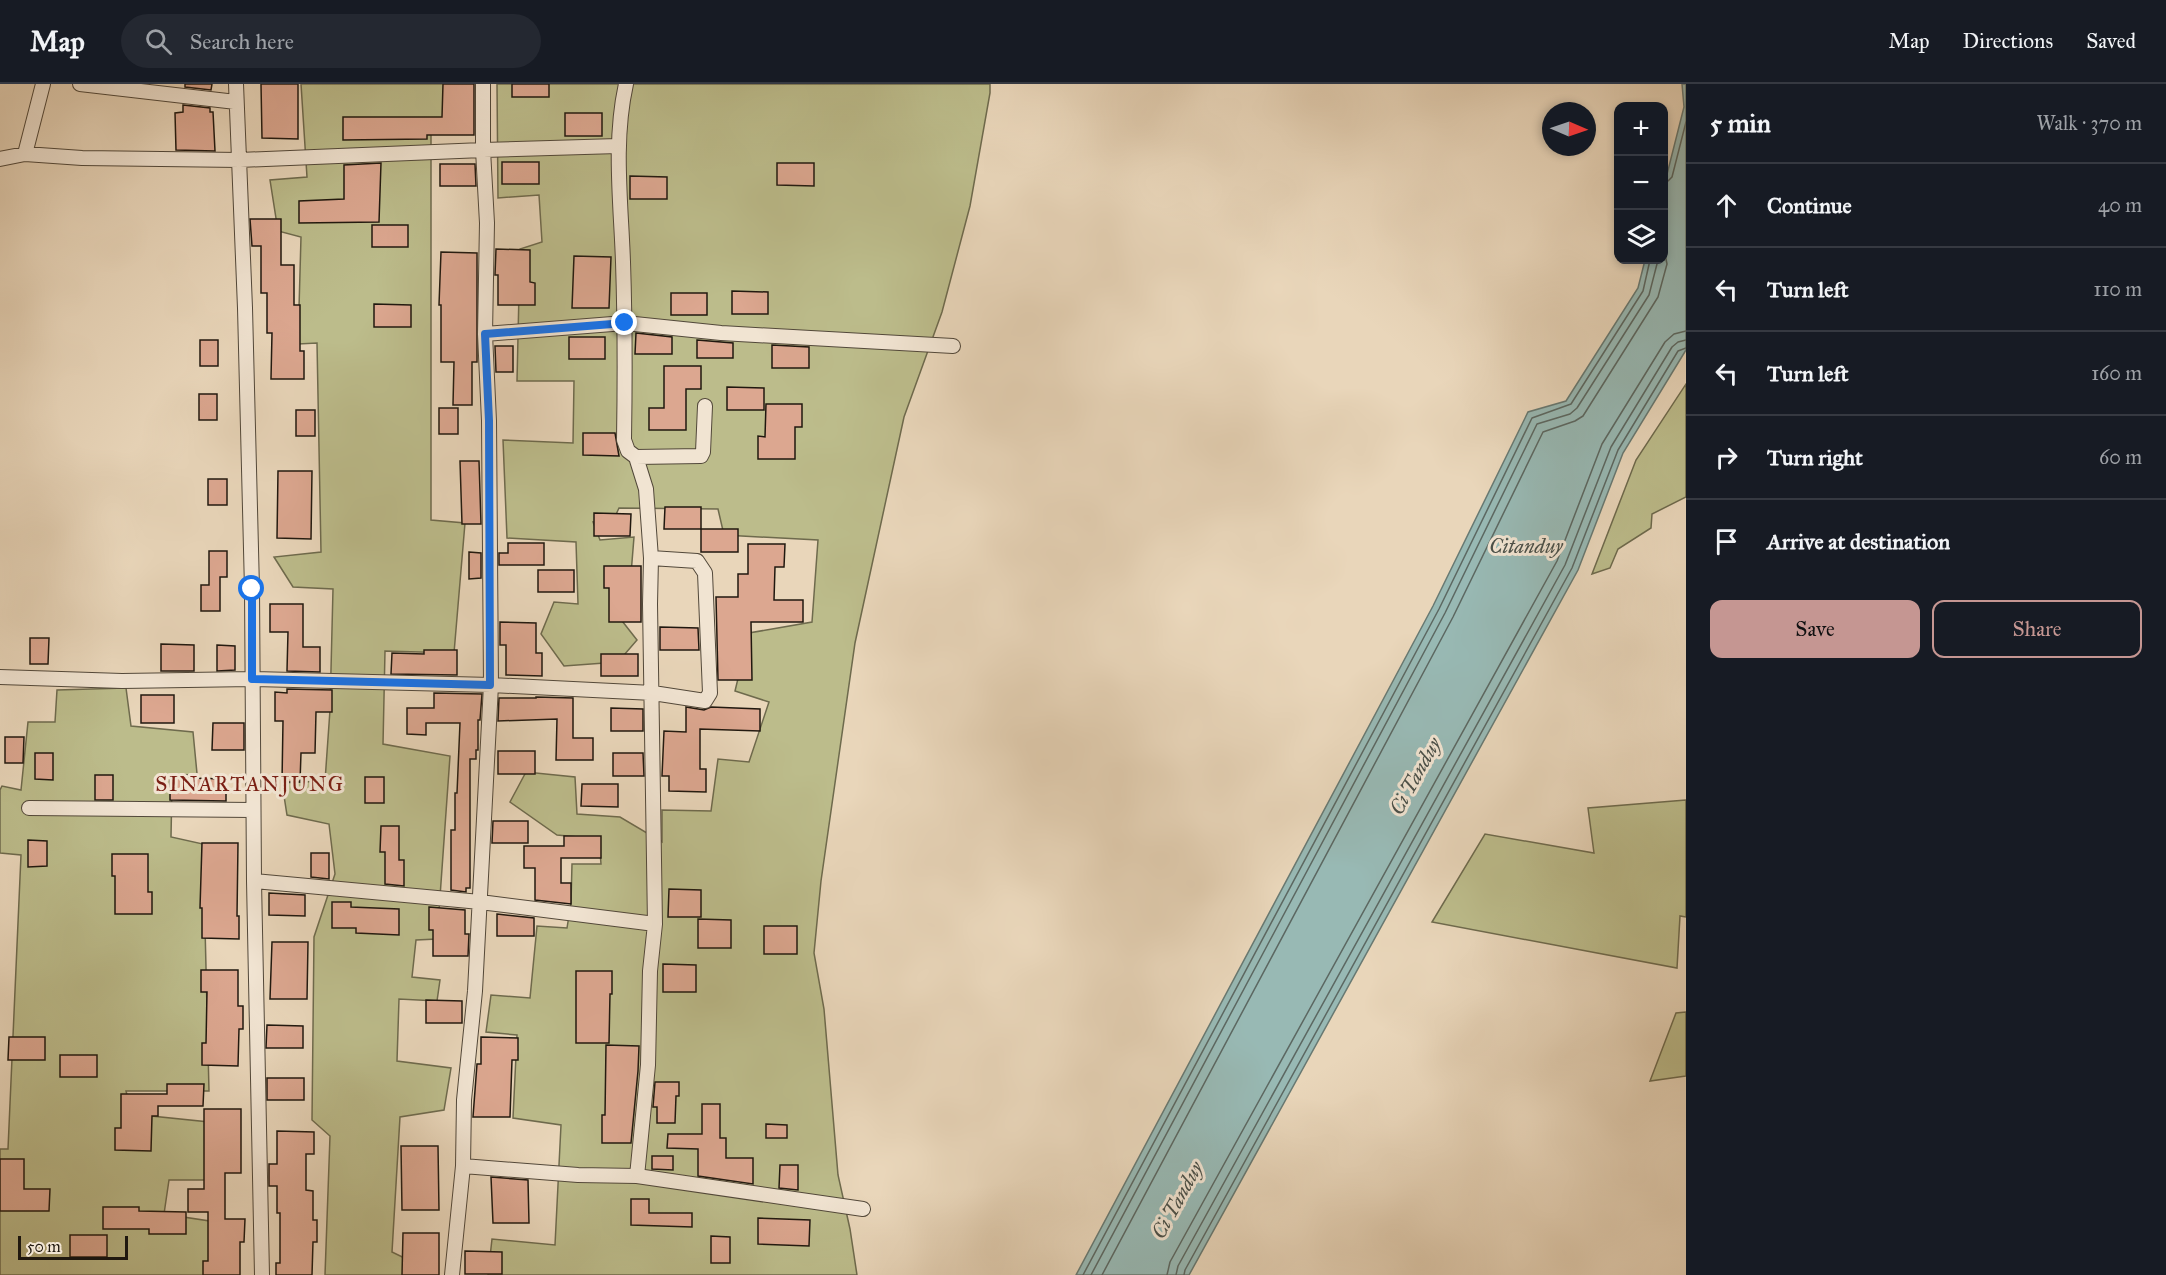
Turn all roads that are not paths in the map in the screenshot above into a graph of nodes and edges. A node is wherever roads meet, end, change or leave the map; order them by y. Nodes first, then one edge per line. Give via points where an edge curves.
1 (43, 84) edge
2 (80, 84) edge
3 (236, 84) edge
4 (483, 84) edge
5 (626, 84) edge
6 (237, 102) junction
7 (618, 146) junction
8 (483, 150) junction
9 (25, 154) junction
10 (0, 159) edge
11 (240, 160) junction
12 (625, 323) junction
13 (485, 334) junction
14 (953, 346) dead end
15 (705, 406) dead end
16 (636, 457) junction
17 (651, 558) junction
18 (0, 677) edge
19 (252, 679) junction
20 (490, 685) junction
21 (653, 693) junction
22 (29, 808) dead end
23 (253, 810) junction
24 (254, 881) junction
25 (480, 902) junction
26 (655, 924) junction
27 (463, 1166) junction
28 (637, 1176) junction
29 (863, 1209) dead end
30 (262, 1275) edge
31 (452, 1275) edge

1 - 9 street
2 - 6 street
3 - 6 street
4 - 8 street
5 - 7 street
6 - 11 street
7 - 8 street
7 - 12 street
8 - 11 street
8 - 13 street via 487,224
9 - 10 street
9 - 11 street
11 - 19 street
12 - 13 street
12 - 14 street via 721,333
12 - 16 street via 624,440 628,451
13 - 20 street
15 - 16 street via 701,456
16 - 17 street via 646,489
17 - 21 street
17 - 21 street via 697,561 705,573 710,693 705,700
18 - 19 street via 122,681
19 - 20 street
19 - 23 street
20 - 21 street
20 - 25 street
21 - 26 street
22 - 23 street
23 - 24 street
24 - 25 street
24 - 30 street
25 - 26 street
25 - 27 street via 464,1100
26 - 28 street via 648,1065
27 - 28 street
27 - 31 street
28 - 29 street

